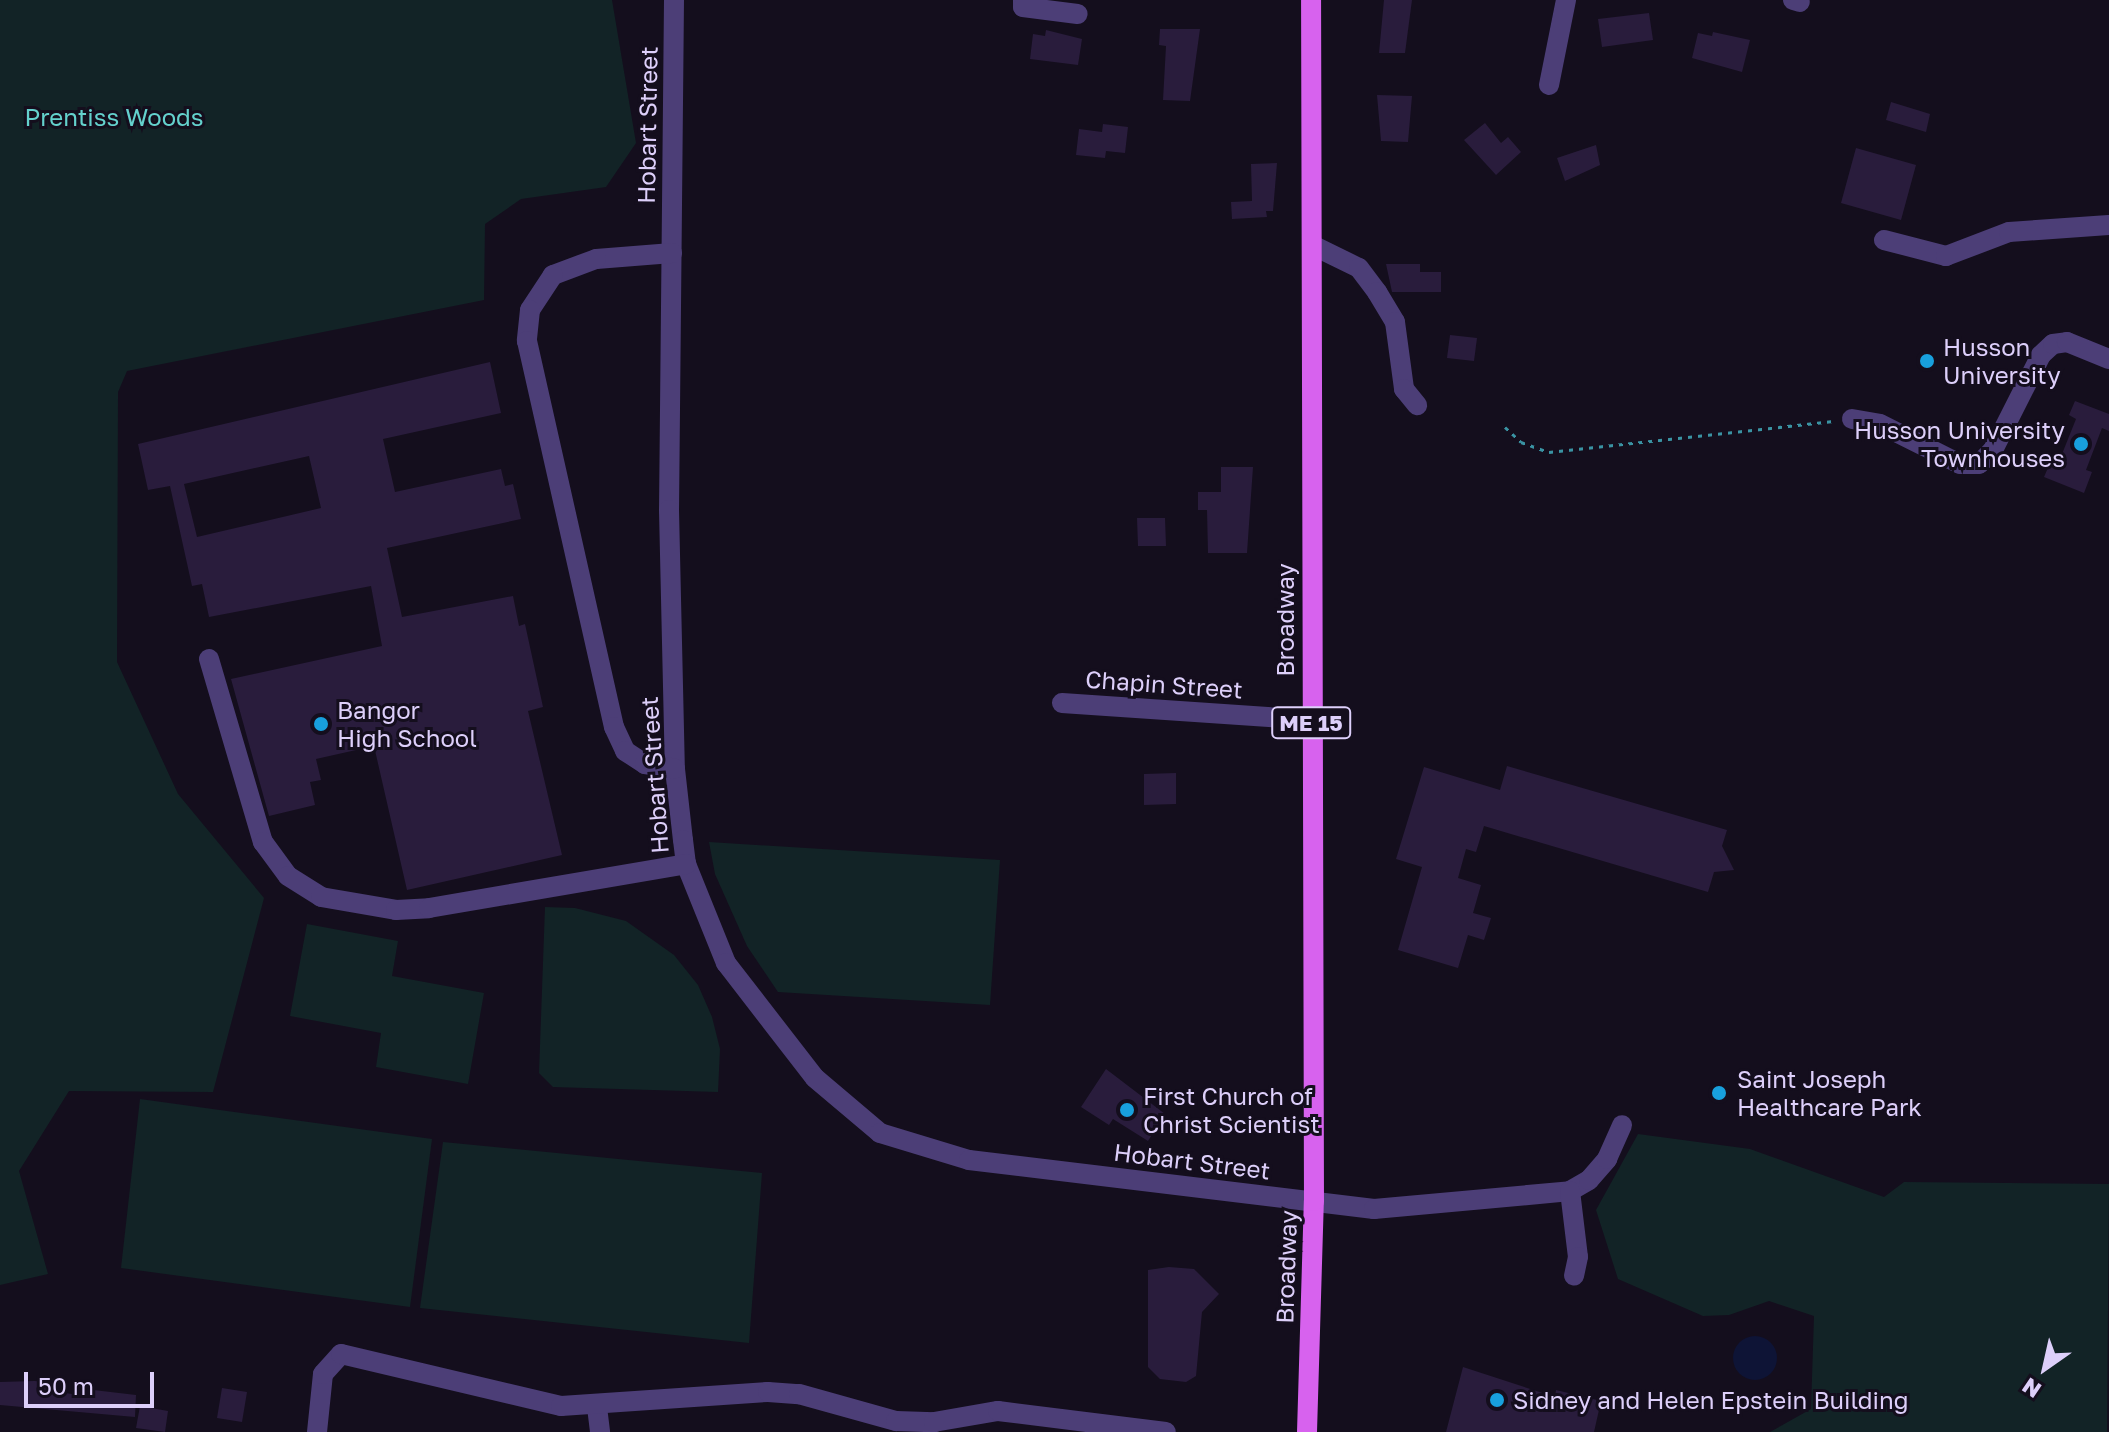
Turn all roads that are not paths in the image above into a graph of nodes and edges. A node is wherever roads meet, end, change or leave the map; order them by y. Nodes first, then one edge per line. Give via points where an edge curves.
1 (674, 0) edge
2 (1023, 0) edge
3 (1311, 0) edge
4 (1566, 0) edge
5 (1078, 14) dead end
6 (1549, 85) dead end
7 (2109, 225) edge
8 (1884, 240) dead end
9 (1312, 245) junction
10 (672, 253) junction
11 (2109, 359) edge
12 (1417, 405) dead end
13 (1852, 419) road end
14 (209, 659) dead end
15 (1062, 703) dead end
16 (1311, 720) junction
17 (675, 769) junction
18 (686, 864) junction
19 (1622, 1125) dead end
20 (1570, 1191) junction
21 (1314, 1201) junction
22 (1574, 1276) dead end
23 (597, 1407) junction
24 (929, 1425) edge
25 (317, 1432) edge
26 (600, 1432) edge
27 (964, 1432) edge
28 (1166, 1432) edge
29 (1307, 1432) edge

1 - 10 street, Hobart Street
2 - 5 street via 1023,7
3 - 9 main road, Broadway / ME 15
4 - 6 street
7 - 8 street via 2009,232 1946,256
9 - 12 street via 1359,268 1377,292 1395,322 1404,389
9 - 16 main road, Broadway / ME 15
10 - 17 street, Hobart Street
10 - 17 street via 596,259 553,275 530,310 527,341 614,727 625,751 645,764
11 - 13 street via 2067,342 2053,344 2041,355 1993,450 1979,464 1960,464 1880,424
14 - 18 street via 263,842 288,876 321,897 396,910 429,908
15 - 16 street, Chapin Street
16 - 21 main road, Broadway / ME 15
17 - 18 street, Hobart Street
18 - 21 street, Hobart Street via 726,963 815,1078 880,1133 969,1160
19 - 20 street via 1607,1159 1589,1180
20 - 21 street, Hobart Street via 1374,1209
20 - 22 street via 1578,1257
21 - 29 main road, Broadway / ME 15
23 - 24 street via 768,1392 799,1394 879,1418
23 - 25 street via 518,1399 341,1354 323,1374
23 - 26 street
24 - 27 street
24 - 28 street via 998,1411

